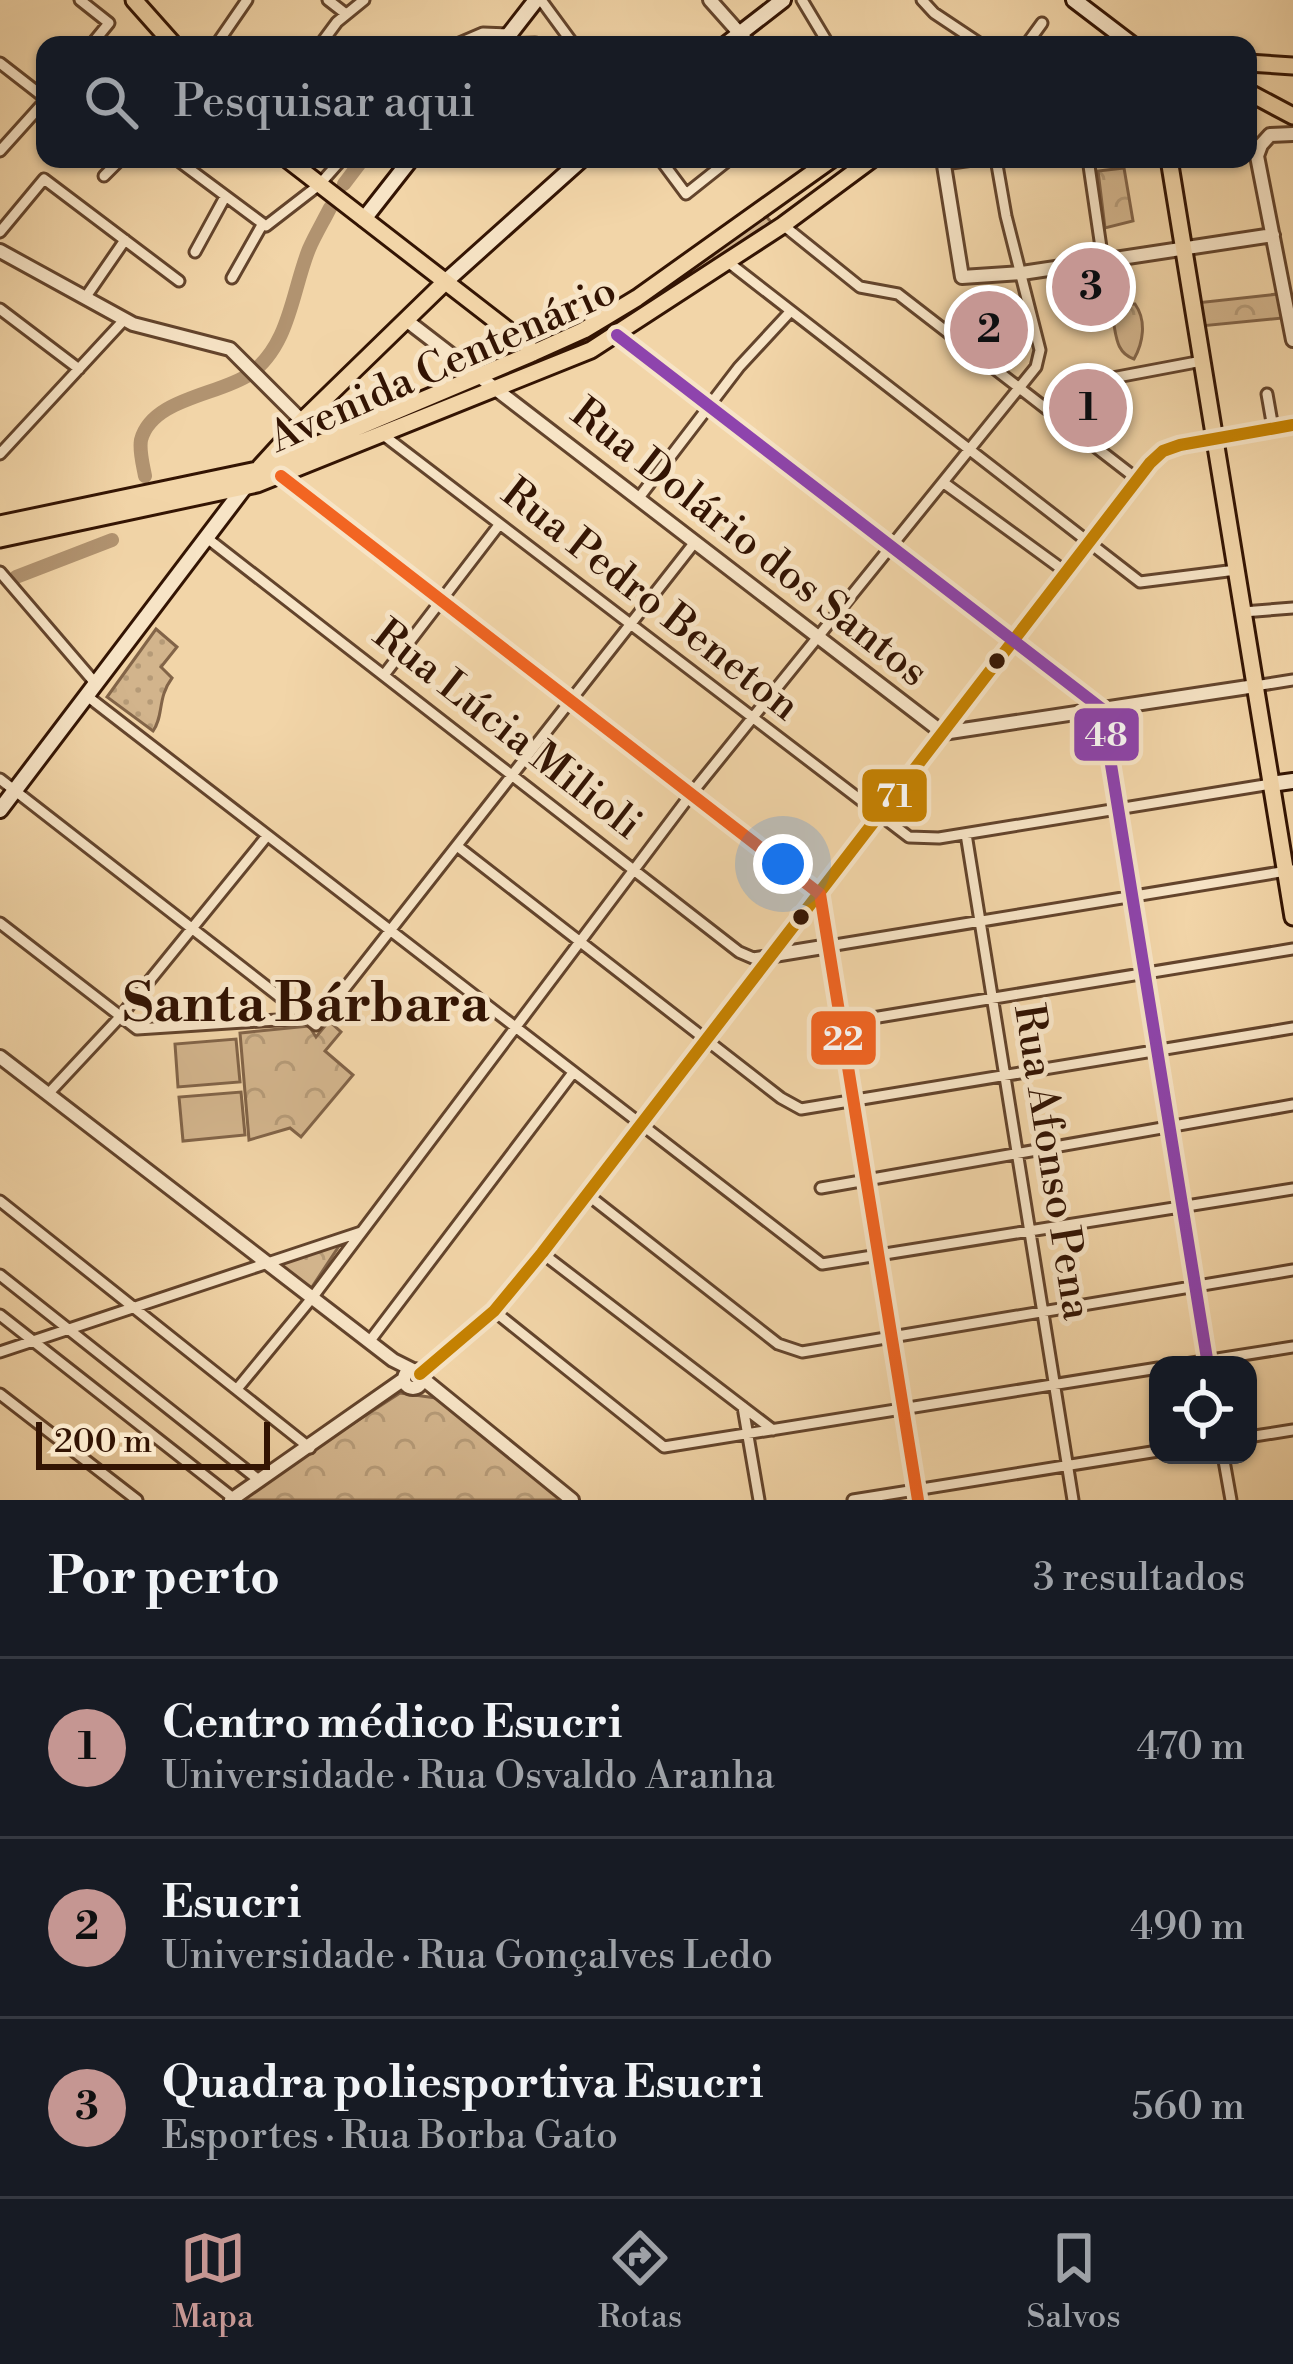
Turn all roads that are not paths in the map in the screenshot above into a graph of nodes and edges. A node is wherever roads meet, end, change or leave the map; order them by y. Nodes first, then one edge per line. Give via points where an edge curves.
1 (80, 0) edge
2 (134, 0) edge
3 (248, 0) edge
4 (328, 0) edge
5 (364, 0) edge
6 (538, 0) edge
7 (710, 0) edge
8 (783, 0) edge
9 (802, 0) edge
10 (922, 0) edge
11 (1074, 0) edge
12 (346, 14) junction
13 (1042, 23) dead end
14 (98, 36) edge
15 (166, 36) edge
16 (222, 36) edge
17 (328, 36) edge
18 (508, 36) edge
19 (567, 36) edge
20 (742, 36) edge
21 (748, 36) edge
22 (824, 36) edge
23 (968, 36) edge
24 (1033, 36) edge
25 (1121, 36) edge
26 (0, 63) edge
27 (1257, 64) edge
28 (1293, 66) edge
29 (36, 92) edge
30 (1257, 95) edge
31 (36, 109) edge
32 (1293, 116) edge
33 (1293, 134) edge
34 (0, 151) edge
35 (112, 168) edge
36 (188, 168) edge
37 (298, 168) edge
38 (334, 168) edge
39 (404, 168) edge
40 (572, 168) edge
41 (667, 168) edge
42 (719, 168) edge
43 (819, 168) edge
44 (847, 168) edge
45 (945, 168) edge
46 (998, 168) edge
47 (1089, 168) edge
48 (1170, 168) edge
49 (104, 176) dead end
50 (320, 185) junction
51 (226, 197) junction
52 (765, 206) junction
53 (364, 219) junction
54 (262, 225) junction
55 (783, 225) junction
56 (0, 232) edge
57 (1273, 235) junction
58 (125, 240) junction
59 (1184, 249) junction
60 (0, 251) edge
61 (195, 252) dead end
62 (1103, 261) junction
63 (728, 262) junction
64 (1022, 273) junction
65 (232, 278) dead end
66 (179, 281) dead end
67 (445, 282) junction
68 (1287, 283) edge
69 (85, 298) junction
70 (0, 309) edge
71 (789, 313) junction
72 (11, 318) junction
73 (124, 320) junction
74 (406, 320) junction
75 (0, 331) edge
76 (617, 335) junction
77 (1293, 340) edge
78 (534, 349) junction
79 (1202, 361) junction
80 (79, 369) junction
81 (524, 374) junction
82 (478, 376) junction
83 (494, 387) junction
84 (1020, 388) junction
85 (1267, 394) dead end
86 (516, 404) junction
87 (709, 407) junction
88 (1062, 420) junction
89 (302, 421) junction
90 (1293, 425) edge
91 (1273, 428) junction
92 (382, 434) junction
93 (1215, 438) junction
94 (970, 452) junction
95 (0, 454) edge
96 (309, 457) junction
97 (257, 470) junction
98 (280, 476) junction
99 (1137, 479) junction
100 (944, 483) junction
101 (244, 488) junction
102 (638, 499) junction
103 (0, 524) edge
104 (499, 525) junction
105 (207, 538) junction
106 (0, 539) edge
107 (695, 542) junction
108 (1089, 542) junction
109 (890, 549) junction
110 (1236, 570) junction
111 (0, 572) edge
112 (1066, 572) junction
113 (441, 600) junction
114 (1293, 608) edge
115 (1243, 612) junction
116 (630, 626) junction
117 (819, 638) junction
118 (1014, 640) junction
119 (384, 675) junction
120 (1293, 680) edge
121 (1255, 686) junction
122 (92, 690) junction
123 (571, 701) junction
124 (1102, 709) junction
125 (751, 719) junction
126 (943, 733) junction
127 (512, 776) junction
128 (0, 779) edge
129 (1293, 781) edge
130 (1271, 784) junction
131 (15, 790) junction
132 (691, 794) junction
133 (0, 810) edge
134 (1117, 810) junction
135 (879, 817) junction
136 (966, 834) junction
137 (267, 836) junction
138 (457, 845) junction
139 (633, 869) junction
140 (1289, 871) edge
141 (820, 894) junction
142 (1131, 897) junction
143 (1293, 917) edge
144 (980, 921) junction
145 (0, 922) edge
146 (193, 928) junction
147 (389, 932) junction
148 (580, 941) junction
149 (830, 946) junction
150 (1293, 949) edge
151 (773, 956) junction
152 (1144, 973) junction
153 (992, 998) junction
154 (120, 1017) junction
155 (312, 1022) junction
156 (842, 1023) junction
157 (1293, 1028) edge
158 (514, 1029) junction
159 (708, 1040) junction
160 (1157, 1051) junction
161 (0, 1058) edge
162 (572, 1074) junction
163 (1005, 1077) junction
164 (47, 1094) junction
165 (854, 1102) junction
166 (1293, 1105) edge
167 (640, 1127) junction
168 (1169, 1127) junction
169 (1017, 1154) junction
170 (867, 1180) junction
171 (821, 1188) dead end
172 (1293, 1189) edge
173 (588, 1195) junction
174 (0, 1201) edge
175 (1183, 1208) junction
176 (361, 1232) junction
177 (1030, 1233) junction
178 (542, 1253) junction
179 (879, 1258) junction
180 (267, 1263) junction
181 (1293, 1270) edge
182 (0, 1275) edge
183 (1196, 1287) junction
184 (312, 1298) junction
185 (134, 1307) junction
186 (494, 1311) junction
187 (1043, 1312) junction
188 (0, 1315) edge
189 (70, 1330) junction
190 (892, 1338) junction
191 (33, 1341) junction
192 (369, 1342) junction
193 (1293, 1347) edge
194 (0, 1352) edge
195 (1207, 1356) edge
196 (1245, 1356) edge
197 (1149, 1369) edge
198 (412, 1379) junction
199 (1055, 1385) junction
200 (236, 1389) junction
201 (0, 1394) edge
202 (743, 1407) junction
203 (903, 1409) junction
204 (773, 1430) junction
205 (1293, 1430) edge
206 (748, 1435) junction
207 (1257, 1436) edge
208 (310, 1448) junction
209 (1149, 1452) edge
210 (1225, 1464) edge
211 (1068, 1466) junction
212 (260, 1480) junction
213 (917, 1495) edge
214 (232, 1499) edge
215 (136, 1500) edge
216 (572, 1500) edge
217 (759, 1500) edge
218 (854, 1500) edge
219 (1073, 1500) edge
220 (1231, 1500) edge

1 - 14 street via 109,23
2 - 15 main road
3 - 16 street
4 - 12 street
5 - 12 street
6 - 18 main road
6 - 19 street
7 - 20 street
8 - 21 main road
9 - 22 street
10 - 23 street
11 - 25 main road
12 - 17 street
13 - 24 street
26 - 29 street
27 - 28 main road
30 - 32 main road
31 - 34 street
33 - 57 street via 1270,136 1258,151
35 - 49 street
36 - 51 street
37 - 50 main road
38 - 50 street
39 - 53 main road
40 - 67 main road
41 - 42 street via 686,194
43 - 52 main road, Avenida Centenário
44 - 55 main road, Avenida Centenário
45 - 64 street via 962,277
46 - 64 street
47 - 62 street
48 - 59 main road
50 - 53 main road
50 - 54 street
51 - 54 street
51 - 61 street
52 - 55 main road
52 - 78 main road, Avenida Centenário via 638,298
53 - 67 main road
54 - 65 street
55 - 63 main road, Avenida Centenário
55 - 84 street via 860,287 898,294
56 - 58 street via 44,179
57 - 59 street
57 - 68 street
58 - 66 street
58 - 69 street
59 - 62 street
59 - 79 main road
60 - 69 street
62 - 64 street
63 - 71 street
63 - 76 main road, Avenida Centenário
64 - 84 street via 1040,359
67 - 74 main road
67 - 78 main road
68 - 77 street
69 - 73 street
70 - 72 street
71 - 87 street
71 - 94 street
72 - 75 street
72 - 80 street
73 - 80 street
73 - 89 street via 225,346
74 - 82 street, Rua Dolário dos Santos
74 - 89 main road
76 - 81 main road, Avenida Centenário
76 - 87 street
78 - 81 main road
78 - 82 main road, Avenida Centenário
79 - 88 street via 1096,381
79 - 93 main road
80 - 95 street
81 - 83 main road, Avenida Centenário
81 - 86 street, Rua Dolário dos Santos
82 - 83 street, Rua Dolário dos Santos
82 - 96 main road, Avenida Centenário
83 - 86 street, Rua Dolário dos Santos
83 - 92 main road, Avenida Centenário
84 - 88 street
84 - 94 street
85 - 91 street
86 - 102 street, Rua Dolário dos Santos
87 - 102 street
87 - 109 street
88 - 99 street
89 - 96 main road via 299,438
89 - 97 main road
90 - 91 street
91 - 93 street
92 - 96 main road, Avenida Centenário
92 - 104 street, Rua Pedro Beneton
93 - 99 street via 1163,451
93 - 110 main road
94 - 100 street
94 - 108 street
96 - 97 main road, Avenida Centenário
96 - 98 main road, Avenida Centenário
97 - 101 main road
97 - 103 main road, Avenida Centenário
98 - 101 main road, Avenida Centenário
98 - 113 street
99 - 108 street
100 - 109 street
100 - 112 street
101 - 105 main road
101 - 106 main road, Avenida Centenário
102 - 107 street, Rua Dolário dos Santos
104 - 113 street
104 - 116 street, Rua Pedro Beneton
105 - 119 street, Rua Lúcia Milioli
105 - 122 main road
107 - 116 street
107 - 117 street, Rua Dolário dos Santos
108 - 110 street via 1147,584
108 - 112 street
109 - 117 street
109 - 118 street
110 - 115 main road
111 - 122 street
112 - 118 street
113 - 119 street
113 - 123 street
114 - 115 street
115 - 121 main road
116 - 123 street
116 - 125 street, Rua Pedro Beneton
117 - 125 street
117 - 126 street, Rua Dolário dos Santos
118 - 124 street
118 - 126 street
119 - 127 street, Rua Lúcia Milioli
120 - 121 street
121 - 124 street
121 - 130 main road
122 - 131 main road
122 - 137 street
123 - 127 street
123 - 132 street
124 - 126 street
124 - 134 street
125 - 132 street
125 - 135 street, Rua Pedro Beneton
126 - 135 street
127 - 138 street
127 - 139 street, Rua Lúcia Milioli
128 - 131 street
129 - 130 main road
130 - 134 street, Rua Pedro Beneton
130 - 140 main road
131 - 133 main road
131 - 146 street
132 - 139 street
132 - 141 street
134 - 136 street, Rua Pedro Beneton
134 - 142 street
135 - 136 street, Rua Pedro Beneton via 919,839
135 - 141 street
136 - 144 street, Rua Afonso Pena
137 - 146 street
137 - 147 street
138 - 147 street
138 - 148 street
139 - 148 street
139 - 151 street, Rua Lúcia Milioli via 739,952
140 - 142 street
140 - 143 main road
141 - 149 street
141 - 151 street
142 - 144 street
142 - 152 street
144 - 149 street
144 - 153 street, Rua Afonso Pena
145 - 154 street
146 - 154 street
146 - 155 street
147 - 155 street
147 - 158 street
148 - 158 street
148 - 159 street
149 - 151 street
149 - 156 street
150 - 152 street
151 - 159 street
152 - 153 street
152 - 160 street
153 - 156 street
153 - 163 street, Rua Afonso Pena
154 - 155 street via 137,1029
154 - 164 street
156 - 165 street
157 - 160 street
158 - 162 street
158 - 176 street
159 - 165 street via 796,1108
159 - 167 street
160 - 163 street
160 - 168 street
161 - 164 street
162 - 167 street
162 - 192 street
163 - 165 street
163 - 169 street, Rua Afonso Pena
164 - 180 street
165 - 170 street
166 - 168 street
167 - 173 street
167 - 179 street via 814,1260
168 - 169 street
168 - 175 street
169 - 170 street
169 - 177 street, Rua Afonso Pena
170 - 171 street
170 - 179 street
172 - 175 street
173 - 178 street
173 - 190 street via 785,1348 812,1352
174 - 185 street
175 - 177 street
175 - 183 street
176 - 180 street
176 - 184 street
177 - 179 street
177 - 187 street, Rua Afonso Pena
178 - 186 street
178 - 202 street
179 - 190 street
180 - 184 street
180 - 185 street
181 - 183 street
182 - 189 street
183 - 187 street
183 - 195 street
184 - 192 street
184 - 200 street
185 - 189 street
185 - 200 street
186 - 198 street
186 - 206 street via 664,1447
187 - 190 street
187 - 199 street, Rua Afonso Pena
188 - 191 street
189 - 191 street
189 - 212 street
190 - 203 street
191 - 194 street
191 - 214 street
192 - 198 street
193 - 196 street
197 - 199 street
198 - 208 street
198 - 216 street
199 - 203 street
199 - 211 street, Rua Afonso Pena
200 - 208 street
201 - 215 street
202 - 204 street
202 - 206 street
203 - 204 street
203 - 213 street
204 - 206 street
205 - 207 street
206 - 217 street
208 - 212 street
209 - 211 street
210 - 220 street
211 - 213 street
211 - 219 street, Rua Afonso Pena
212 - 214 street
213 - 218 street

